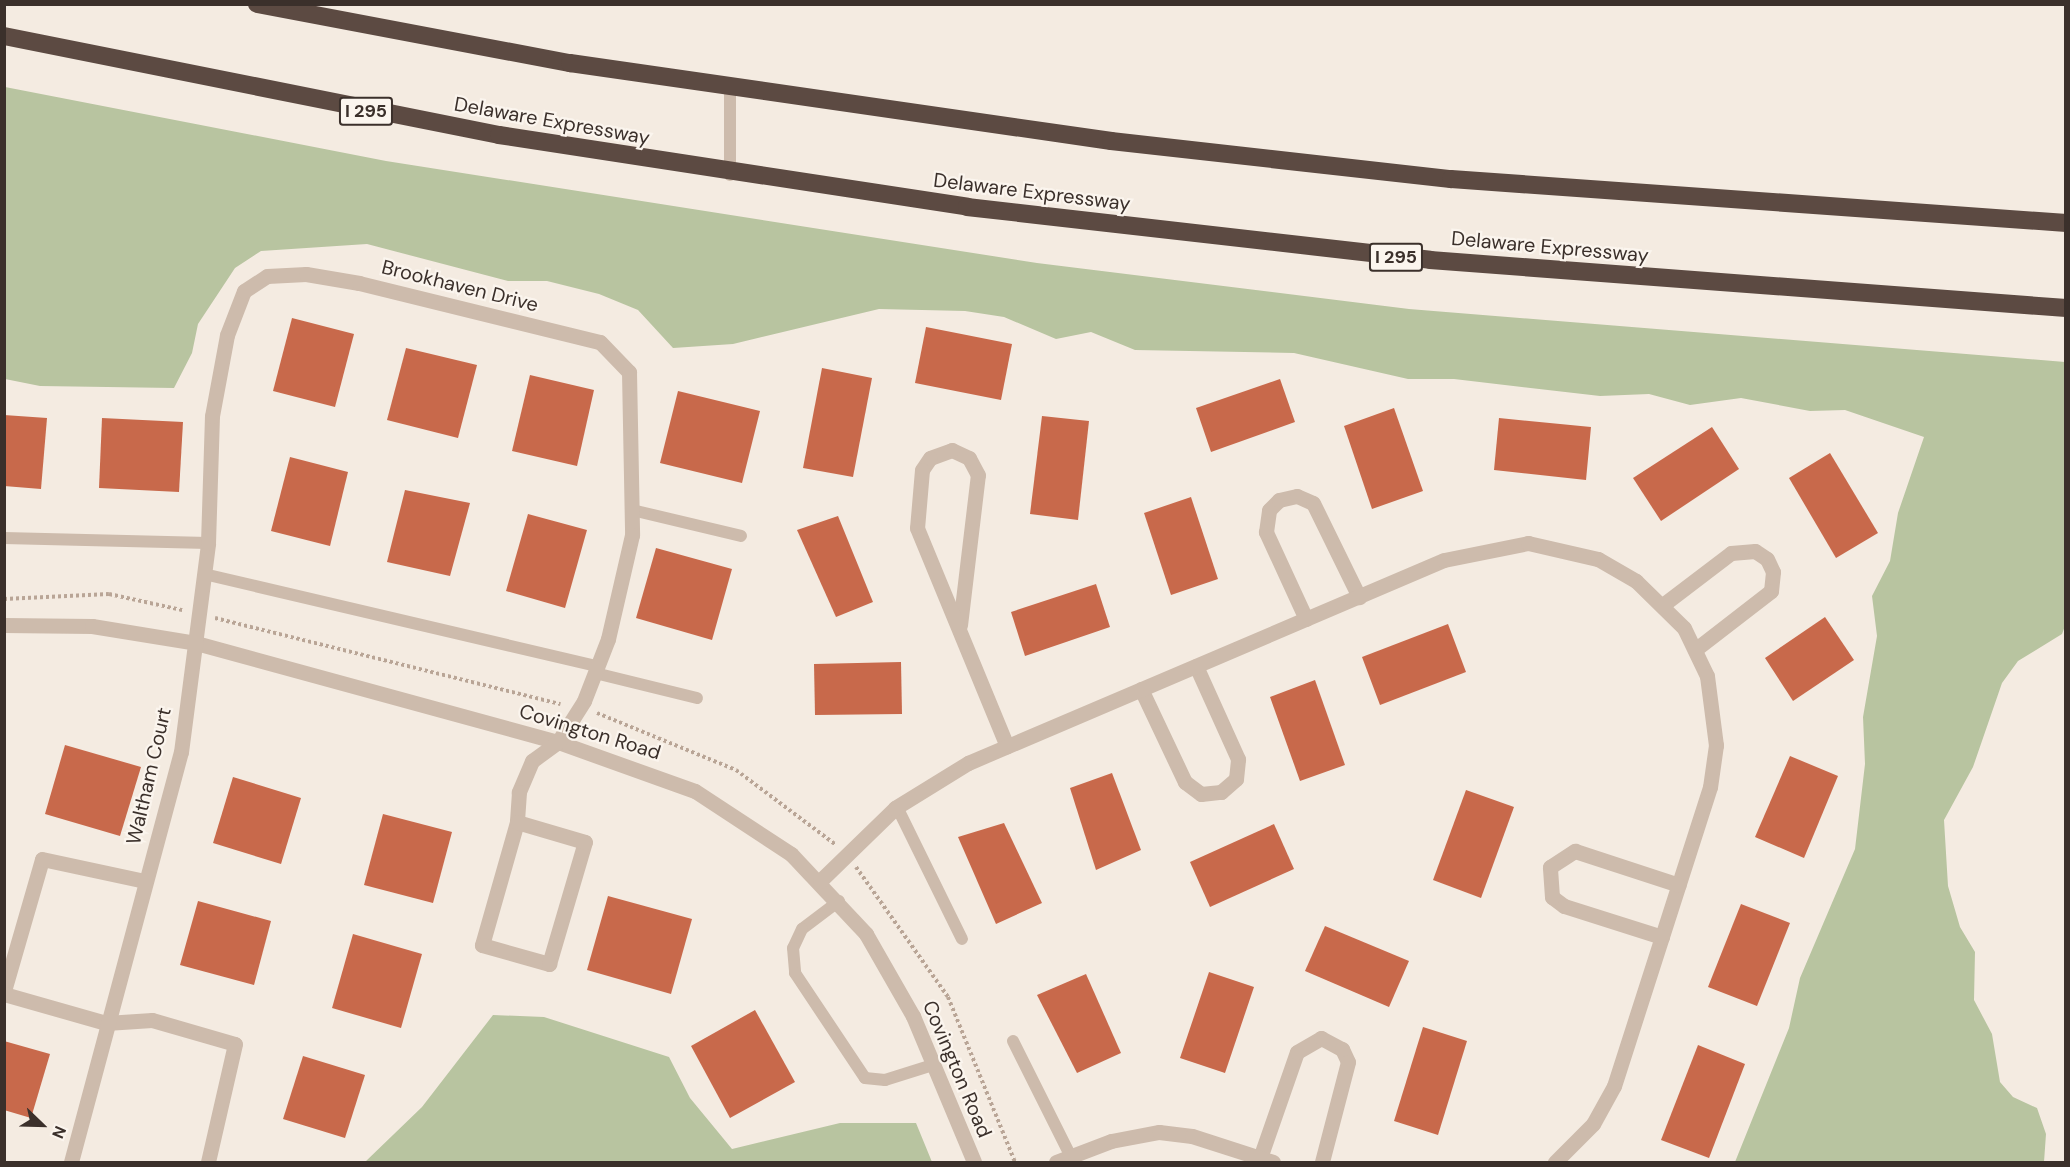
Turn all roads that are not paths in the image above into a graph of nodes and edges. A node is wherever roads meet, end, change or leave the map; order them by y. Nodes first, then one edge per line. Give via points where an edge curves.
1 (257, 4) edge
2 (4, 36) edge
3 (730, 88) junction
4 (730, 175) junction
5 (2066, 223) edge
6 (2066, 308) edge
7 (632, 510) junction
8 (741, 536) dead end
9 (4, 538) edge
10 (208, 543) junction
11 (204, 574) junction
12 (1359, 597) junction
13 (1664, 604) junction
14 (1306, 619) junction
15 (4, 625) edge
16 (960, 625) junction
17 (196, 643) junction
18 (1696, 649) junction
19 (1196, 666) junction
20 (596, 670) junction
21 (1142, 688) junction
22 (697, 698) dead end
23 (558, 742) junction
24 (1007, 746) junction
25 (897, 807) junction
26 (517, 822) junction
27 (145, 881) junction
28 (820, 881) junction
29 (1679, 885) junction
30 (839, 901) junction
31 (1662, 937) junction
32 (962, 939) dead end
33 (4, 993) edge
34 (106, 1023) junction
35 (1013, 1041) dead end
36 (933, 1065) junction
37 (1063, 1160) edge
38 (1267, 1160) edge
39 (71, 1162) edge
40 (208, 1162) edge
41 (974, 1162) edge
42 (1322, 1162) edge
43 (1555, 1162) edge

1 - 3 highway
2 - 4 highway, Delaware Expressway / I 295 via 341,106
3 - 4 lane
3 - 5 highway via 1318,166
4 - 6 highway, Delaware Expressway / I 295 via 1430,260
7 - 8 lane
7 - 10 street, Brookhaven Drive via 629,372 600,342 359,283 306,274 267,276 244,291 227,335 212,416
7 - 20 street, Brookhaven Drive via 632,535
9 - 10 lane
10 - 11 street, Brookhaven Drive
11 - 17 street, Brookhaven Drive
11 - 20 lane
12 - 13 street via 1464,552 1528,543 1598,559
12 - 14 street
12 - 14 street via 1313,503 1297,496 1279,500 1269,510 1266,532
13 - 18 street
13 - 18 street via 1731,553 1755,551 1767,559 1773,572 1771,591
14 - 19 street
15 - 17 street, Covington Road via 92,626
16 - 16 street via 978,475 969,458 952,450 930,458 922,470 917,528
16 - 24 street via 967,653
17 - 23 street, Covington Road
17 - 27 street, Waltham Court via 181,752
18 - 29 street via 1707,676 1716,745 1710,787
19 - 21 street
19 - 21 street via 1238,759 1236,779 1221,792 1201,794 1185,782
20 - 22 lane
20 - 23 street, Brookhaven Drive
21 - 24 street
23 - 26 street via 532,761 519,792
23 - 28 street, Covington Road via 695,791 762,832
24 - 25 street via 928,784
25 - 28 street
25 - 32 lane
26 - 26 street via 482,945 549,964 585,842
27 - 33 street via 42,859
27 - 34 street, Waltham Court
28 - 30 street, Covington Road
29 - 31 street
29 - 31 street via 1582,852 1565,853 1550,867 1552,897 1564,906
30 - 36 street, Covington Road via 892,973
30 - 36 lane via 801,929 793,948 795,973 865,1078 885,1080
31 - 43 street via 1614,1086 1593,1124
33 - 34 street
34 - 39 street, Waltham Court
34 - 40 street via 152,1020 235,1044
35 - 37 lane
36 - 41 street, Covington Road
37 - 38 street via 1111,1141 1159,1132
38 - 42 street via 1297,1052 1321,1038 1342,1049 1348,1062

